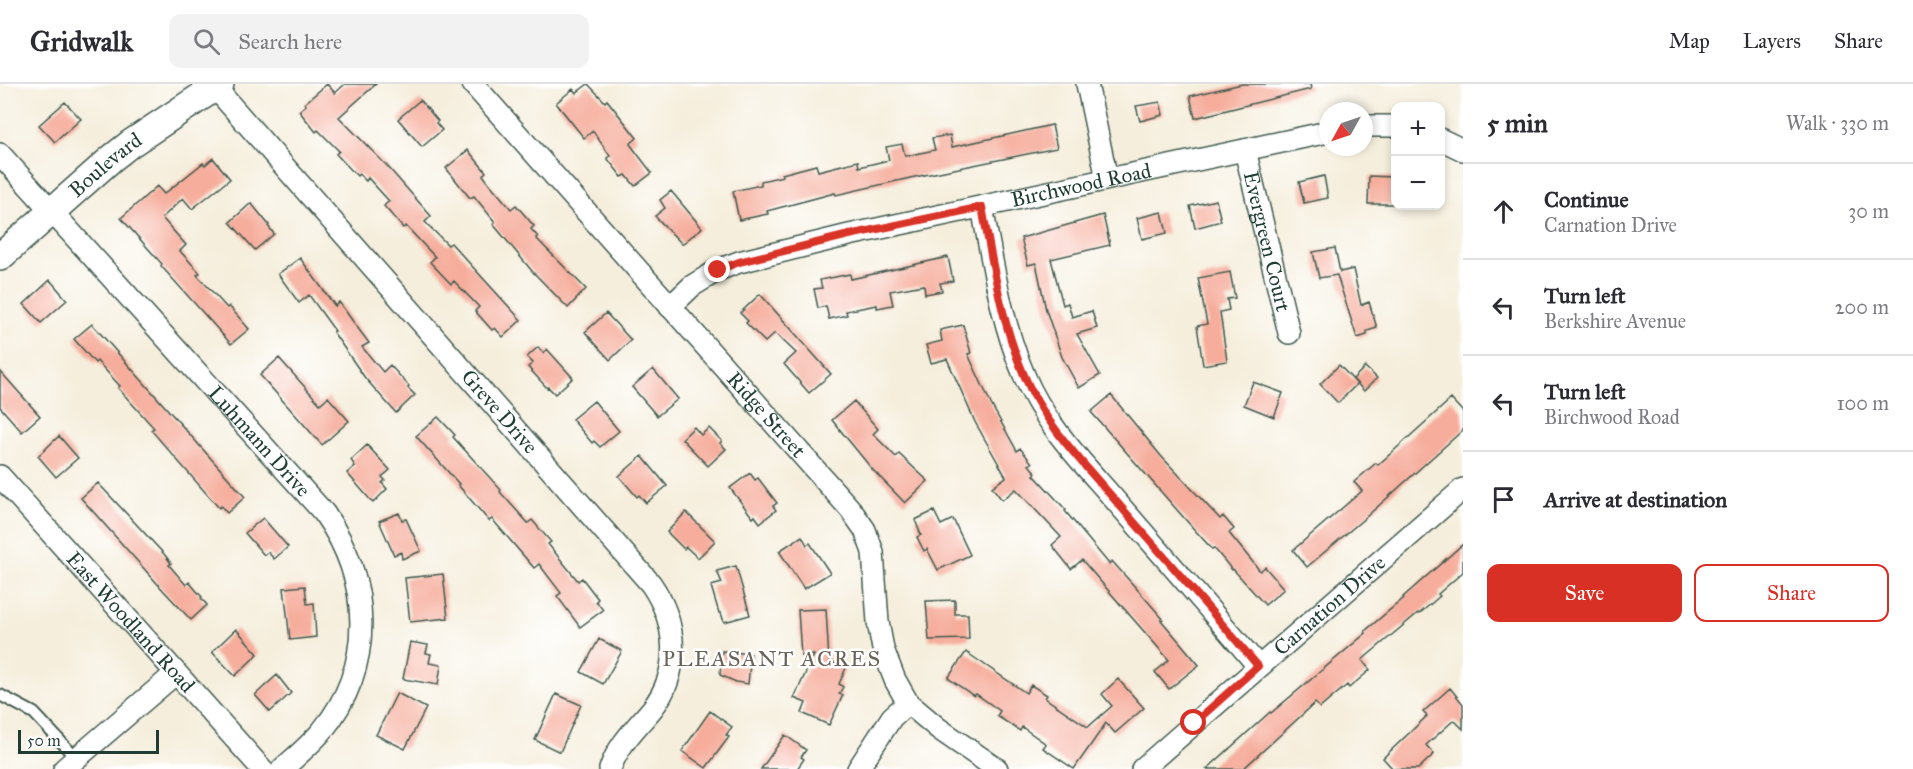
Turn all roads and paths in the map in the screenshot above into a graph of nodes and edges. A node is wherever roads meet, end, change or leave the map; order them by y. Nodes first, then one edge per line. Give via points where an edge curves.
1 (473, 84) edge
2 (1087, 84) edge
3 (215, 85) edge
4 (1373, 126) edge
5 (1391, 126) edge
6 (1319, 134) edge
7 (1445, 141) edge
8 (1245, 150) junction
9 (1463, 150) edge
10 (0, 154) edge
11 (1107, 179) junction
12 (982, 207) junction
13 (51, 212) junction
14 (0, 257) edge
15 (670, 307) junction
16 (1289, 333) dead end
17 (0, 476) edge
18 (1463, 489) edge
19 (1258, 666) junction
20 (176, 673) junction
21 (0, 695) edge
22 (908, 703) junction
23 (70, 764) edge
24 (262, 769) edge
25 (282, 769) edge
26 (610, 769) edge
27 (858, 769) edge
28 (997, 769) edge
29 (1142, 769) edge

1 - 15 street, Ridge Street
2 - 11 street
3 - 13 street, Boulevard via 130,144
3 - 26 street, Greve Drive via 662,600 673,640 667,682 654,706 619,749
4 - 5 street
6 - 8 street, Birchwood Road
7 - 9 street
8 - 11 street, Birchwood Road
8 - 16 street, Evergreen Court
10 - 13 street, Luhmann Drive
11 - 12 street, Birchwood Road
12 - 15 street, Birchwood Road via 739,262 692,286
12 - 19 street via 1011,340 1024,377 1049,421
13 - 14 street, Boulevard
13 - 25 street, Luhmann Drive via 324,513 349,557 361,604 356,662 329,722
15 - 22 street, Ridge Street via 865,530 873,552 883,649
17 - 20 street, East Woodland Road
18 - 19 street, Carnation Drive
19 - 29 street, Carnation Drive
20 - 23 street
20 - 24 street, East Woodland Road
21 - 23 lane via 34,713
22 - 27 street via 892,717
22 - 28 street, Ridge Street

